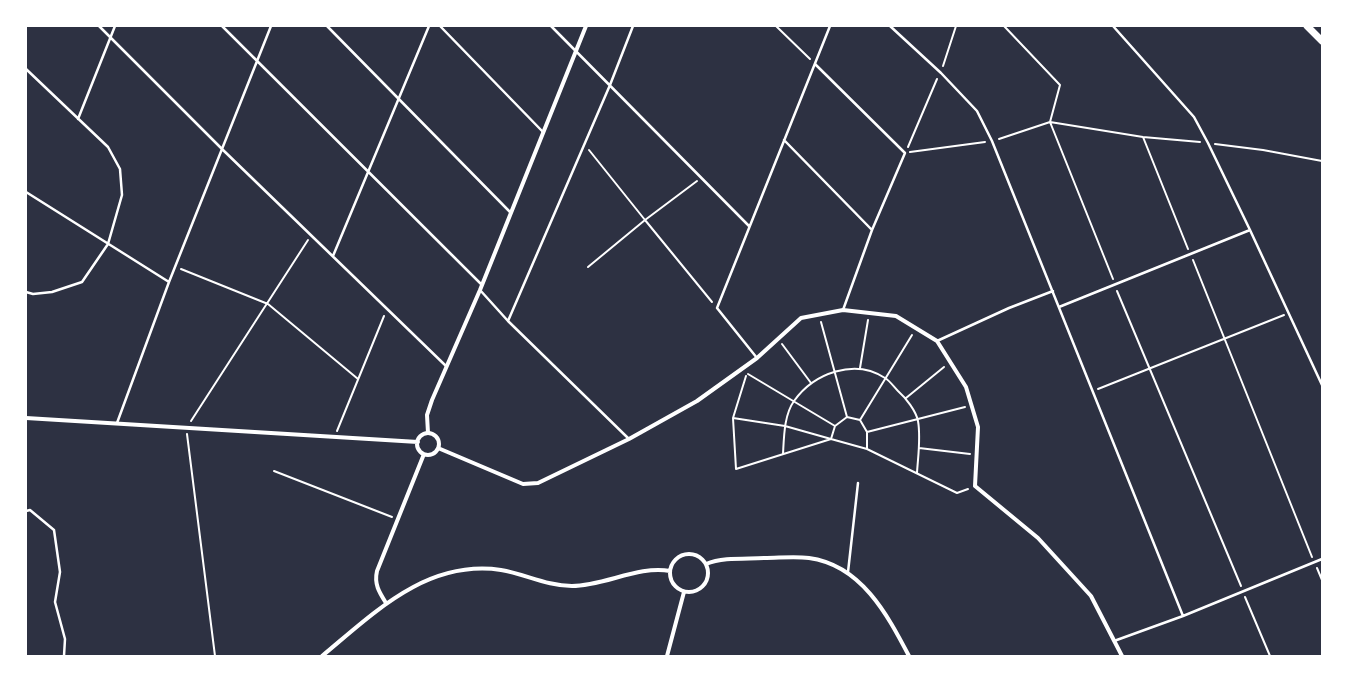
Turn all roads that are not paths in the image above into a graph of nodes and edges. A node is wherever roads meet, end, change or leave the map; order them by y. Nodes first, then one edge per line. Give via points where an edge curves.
1 (99, 26) edge
2 (115, 26) edge
3 (222, 26) edge
4 (271, 26) edge
5 (327, 26) edge
6 (429, 26) edge
7 (440, 26) edge
8 (551, 26) edge
9 (586, 26) edge
10 (633, 26) edge
11 (830, 26) edge
12 (890, 26) edge
13 (1113, 26) edge
14 (1307, 26) edge
15 (110, 37) junction
16 (1322, 41) edge
17 (576, 51) junction
18 (258, 61) junction
19 (815, 64) junction
20 (26, 69) edge
21 (610, 85) junction
22 (399, 98) junction
23 (78, 119) junction
24 (543, 132) junction
25 (784, 140) junction
26 (222, 148) junction
27 (368, 173) junction
28 (26, 192) edge
29 (510, 212) junction
30 (749, 226) junction
31 (872, 230) junction
32 (1250, 230) junction
33 (108, 244) junction
34 (333, 256) junction
35 (169, 282) junction
36 (482, 285) junction
37 (480, 290) junction
38 (26, 292) edge
39 (1053, 292) junction
40 (1059, 307) junction
41 (843, 310) junction
42 (508, 321) junction
43 (937, 341) junction
44 (757, 358) junction
45 (446, 366) junction
46 (1322, 385) edge
47 (26, 418) edge
48 (117, 423) junction
49 (428, 433) junction
50 (629, 439) junction
51 (418, 442) junction
52 (438, 448) junction
53 (424, 454) junction
54 (858, 483) dead end
55 (26, 511) edge
56 (1322, 560) edge
57 (706, 564) junction
58 (670, 571) junction
59 (848, 572) junction
60 (684, 592) junction
61 (386, 603) junction
62 (1183, 616) junction
63 (1114, 641) junction
64 (64, 656) edge
65 (322, 656) edge
66 (667, 656) edge
67 (909, 656) edge
68 (1122, 656) edge

1 - 15 lane
2 - 15 lane
3 - 18 lane
4 - 18 lane
5 - 22 lane
6 - 22 lane
7 - 24 lane
8 - 17 lane
9 - 17 street
10 - 21 lane
11 - 19 lane
12 - 39 lane via 941,72 977,111 992,141
13 - 32 lane via 1194,117
14 - 16 main road
15 - 23 lane
15 - 26 lane
17 - 21 lane
17 - 24 street
18 - 26 lane
18 - 27 lane
19 - 25 lane
19 - 31 lane via 905,153
20 - 23 lane
21 - 30 lane
21 - 42 lane
22 - 27 lane
22 - 29 lane
23 - 33 lane via 108,147 120,169 122,195
24 - 29 street
25 - 30 lane
25 - 31 lane
26 - 34 lane
26 - 35 lane
27 - 34 lane
27 - 36 lane
28 - 33 lane
29 - 36 street
30 - 44 lane via 717,308
31 - 41 lane
32 - 40 lane
32 - 46 lane
33 - 35 lane
33 - 38 lane via 82,282 52,292
34 - 45 lane
35 - 48 lane
36 - 37 street
37 - 42 lane
37 - 45 street
39 - 40 lane
39 - 43 lane via 1009,308
40 - 62 lane
41 - 43 street via 896,316
41 - 44 street via 801,318
42 - 50 lane
43 - 63 street via 966,387 978,427 976,486 1038,538 1091,596
44 - 50 street via 697,400
45 - 49 street via 427,415
47 - 48 street
48 - 51 street
49 - 51 street via 422,435
49 - 52 street via 437,438
50 - 52 street via 538,482 523,484
51 - 53 street via 418,448
52 - 53 street via 432,454
53 - 61 street via 376,576 378,591
54 - 59 lane
55 - 64 lane via 30,510 54,530 60,572 55,602 65,639
56 - 62 lane
57 - 58 street via 695,555 686,554 677,558
57 - 59 street via 725,560 803,558 828,563
57 - 60 street via 708,578 702,587 694,592
58 - 60 street via 673,584
58 - 61 street via 649,571 571,586 544,582 501,570 464,569 421,582
59 - 67 street via 876,601
60 - 66 street
61 - 65 street
62 - 63 lane
63 - 68 street

